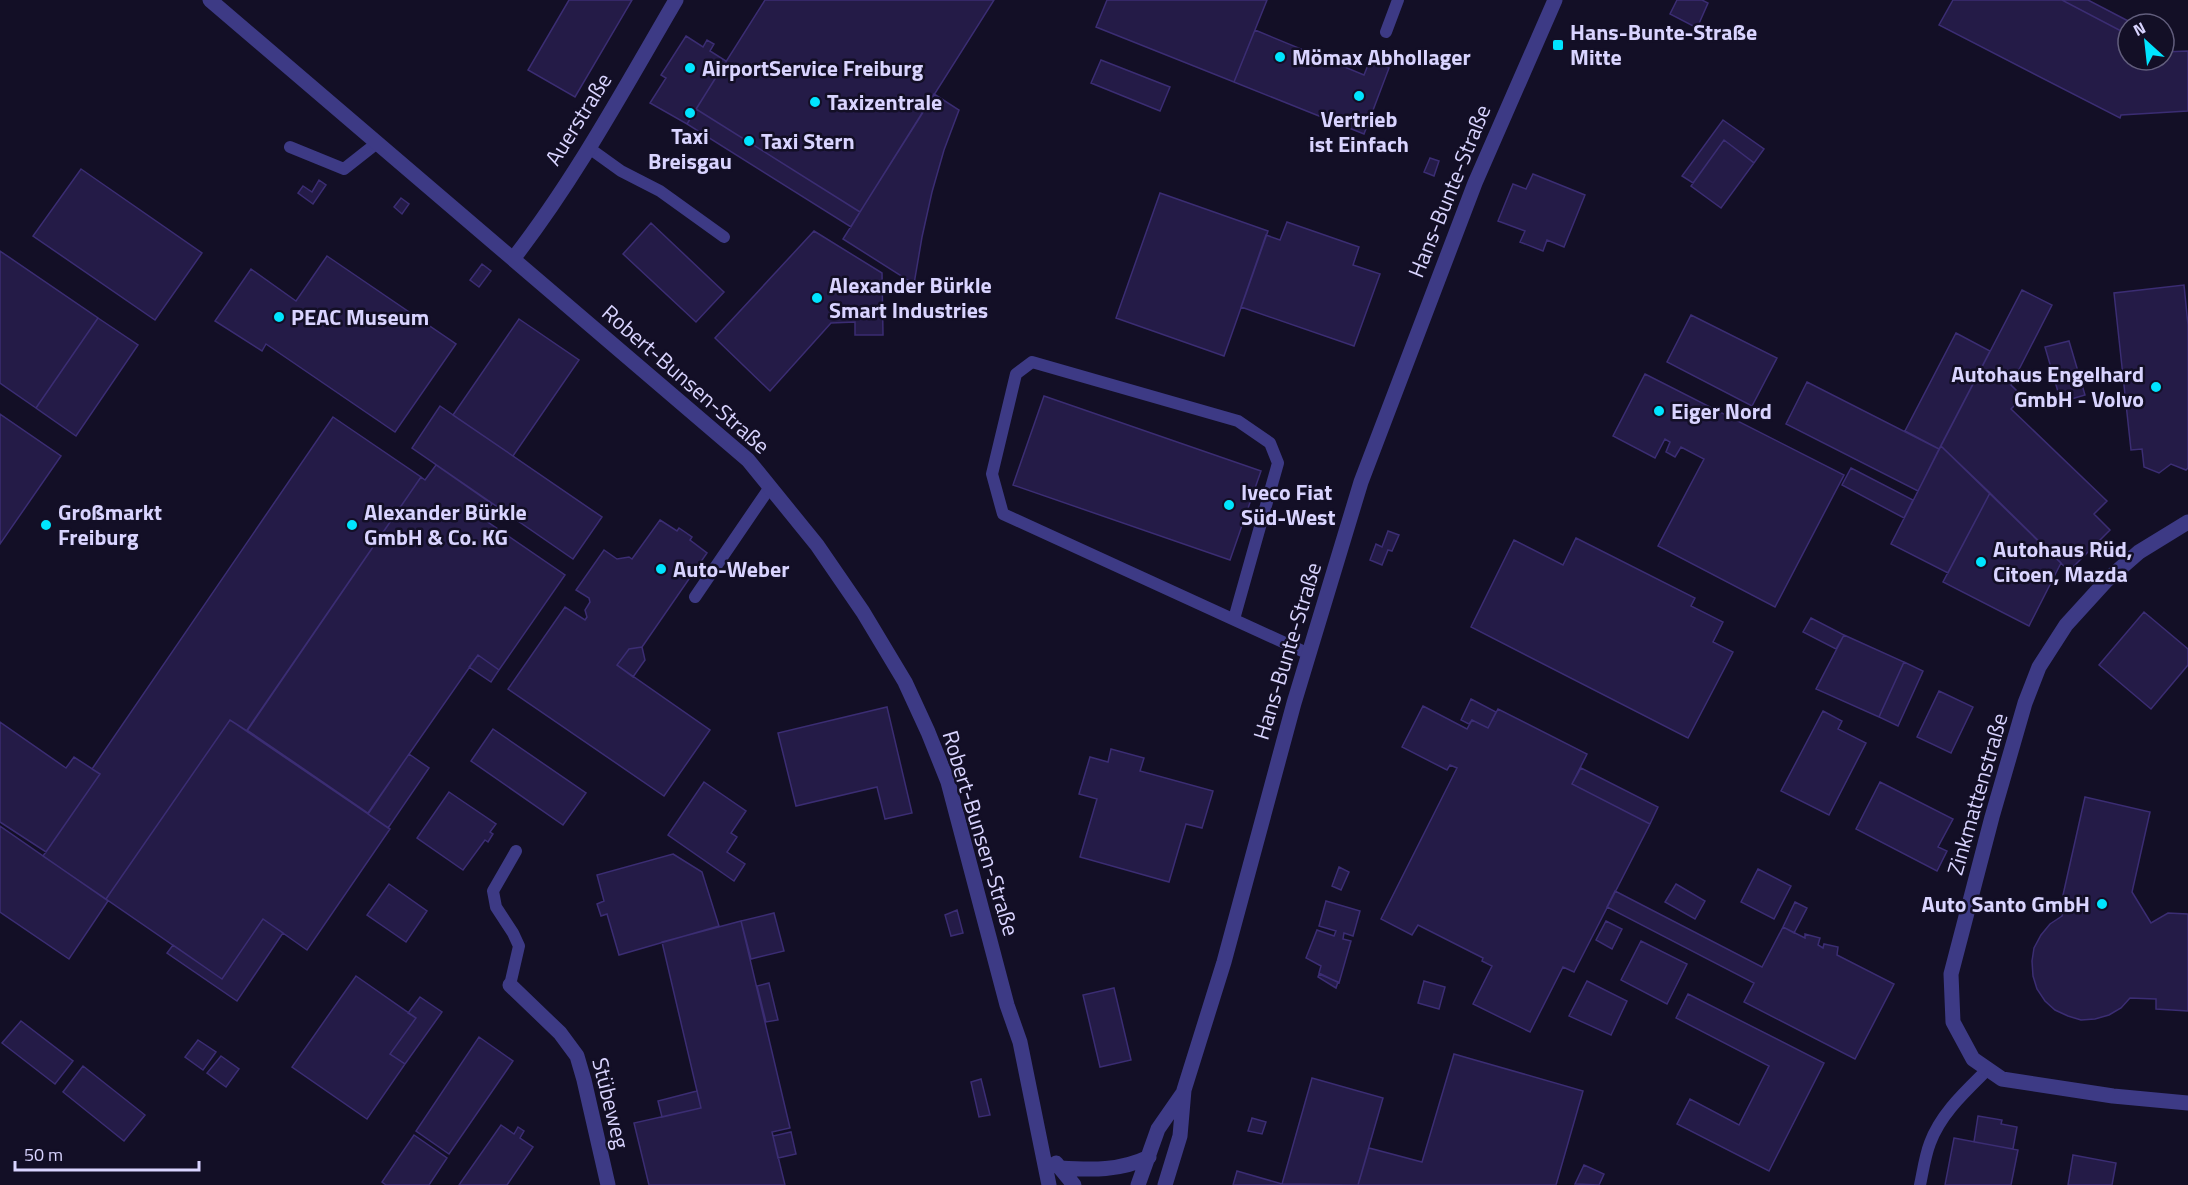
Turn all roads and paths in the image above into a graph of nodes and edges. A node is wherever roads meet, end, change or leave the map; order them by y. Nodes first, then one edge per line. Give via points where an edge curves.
1 (210, 0) edge
2 (676, 0) edge
3 (1398, 0) edge
4 (1555, 0) edge
5 (1386, 32) dead end
6 (377, 143) junction
7 (290, 147) dead end
8 (589, 148) junction
9 (724, 237) dead end
10 (513, 259) junction
11 (770, 487) junction
12 (2188, 522) edge
13 (695, 597) dead end
14 (1234, 619) junction
15 (1309, 654) junction
16 (516, 851) dead end
17 (510, 985) joint
18 (1988, 1069) junction
19 (1184, 1090) junction
20 (2188, 1103) edge
21 (1041, 1148) junction
22 (1149, 1157) junction
23 (1060, 1168) junction
24 (608, 1185) edge
25 (1049, 1185) edge
26 (1074, 1185) edge
27 (1138, 1185) edge
28 (1165, 1185) edge
29 (1920, 1185) edge

1 - 6 street, Robert-Bunsen-Straße
2 - 8 street, Auerstraße
3 - 5 lane
4 - 15 street, Hans-Bunte-Straße via 1497,128 1392,399 1361,482
6 - 7 lane via 344,169
6 - 10 street, Robert-Bunsen-Straße
8 - 9 lane via 621,171 660,191
8 - 10 street, Auerstraße
10 - 11 street, Robert-Bunsen-Straße via 748,460
11 - 13 lane
11 - 21 street, Robert-Bunsen-Straße via 817,544 863,612 905,682 928,732 951,794 1020,1042
12 - 18 street, Zinkmattenstraße via 2139,552 2066,625 2039,667 2025,703 1951,974 1953,1022 1974,1059
14 - 14 lane via 1278,463 1270,443 1238,421 1032,362 1016,374 992,474 1003,514
14 - 15 lane
15 - 19 street, Hans-Bunte-Straße via 1224,962
16 - 17 lane via 493,891 496,907 519,946
17 - 24 street, Stübeweg via 577,1056
18 - 20 street, Zinkmattenstraße via 2002,1078 2113,1096
18 - 29 lane via 1954,1102 1940,1125 1930,1143
19 - 22 street, Hans-Bunte-Straße via 1158,1129
19 - 28 street, Hans-Bunte-Straße via 1180,1136
21 - 23 street
21 - 25 street, Robert-Bunsen-Straße
22 - 23 street via 1113,1169
22 - 27 street, Hans-Bunte-Straße
23 - 26 street

